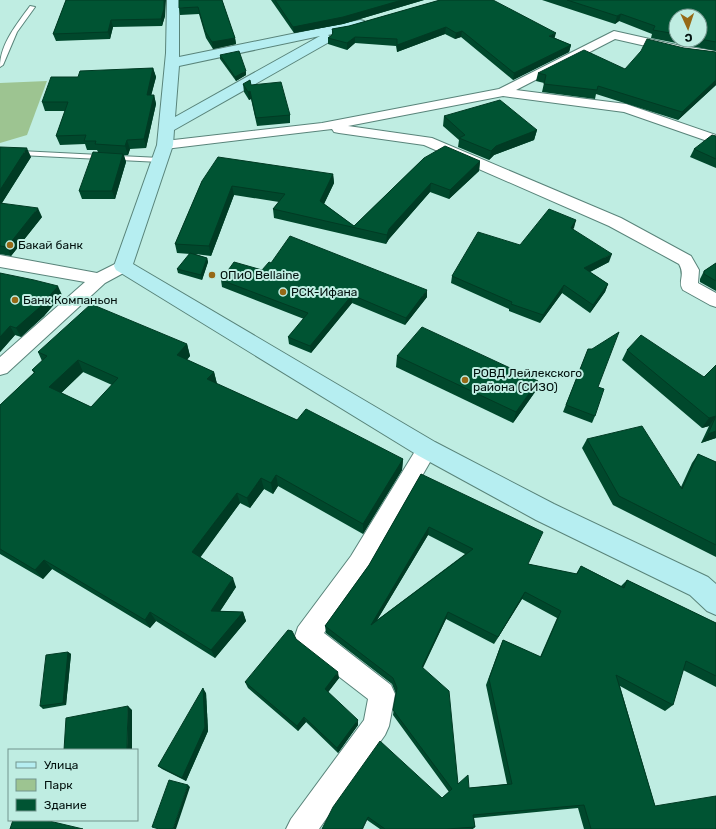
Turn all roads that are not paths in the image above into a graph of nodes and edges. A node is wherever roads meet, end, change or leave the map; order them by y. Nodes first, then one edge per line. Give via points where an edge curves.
1 (173, 0) edge
2 (32, 7) dead end
3 (374, 20) edge
4 (345, 28) junction
5 (716, 55) edge
6 (172, 63) junction
7 (0, 66) edge
8 (504, 92) junction
9 (322, 127) junction
10 (716, 140) edge
11 (164, 144) junction
12 (0, 152) edge
13 (0, 262) edge
14 (123, 266) junction
15 (99, 279) junction
16 (716, 301) edge
17 (0, 368) edge
18 (427, 449) junction
19 (716, 602) edge
20 (301, 829) edge

1 - 6 street
2 - 7 lane via 14,32
3 - 4 street
4 - 6 street
4 - 11 street
5 - 8 street via 680,50 614,35
6 - 11 street
8 - 9 street
8 - 10 street via 626,108
9 - 11 street
9 - 16 street via 427,141 615,222 685,260 690,270 689,286
11 - 12 lane
11 - 14 street
13 - 15 street
14 - 15 street
14 - 18 street
15 - 17 street
18 - 19 street via 544,512 699,586
18 - 20 street via 359,564 308,636 382,694 376,726

